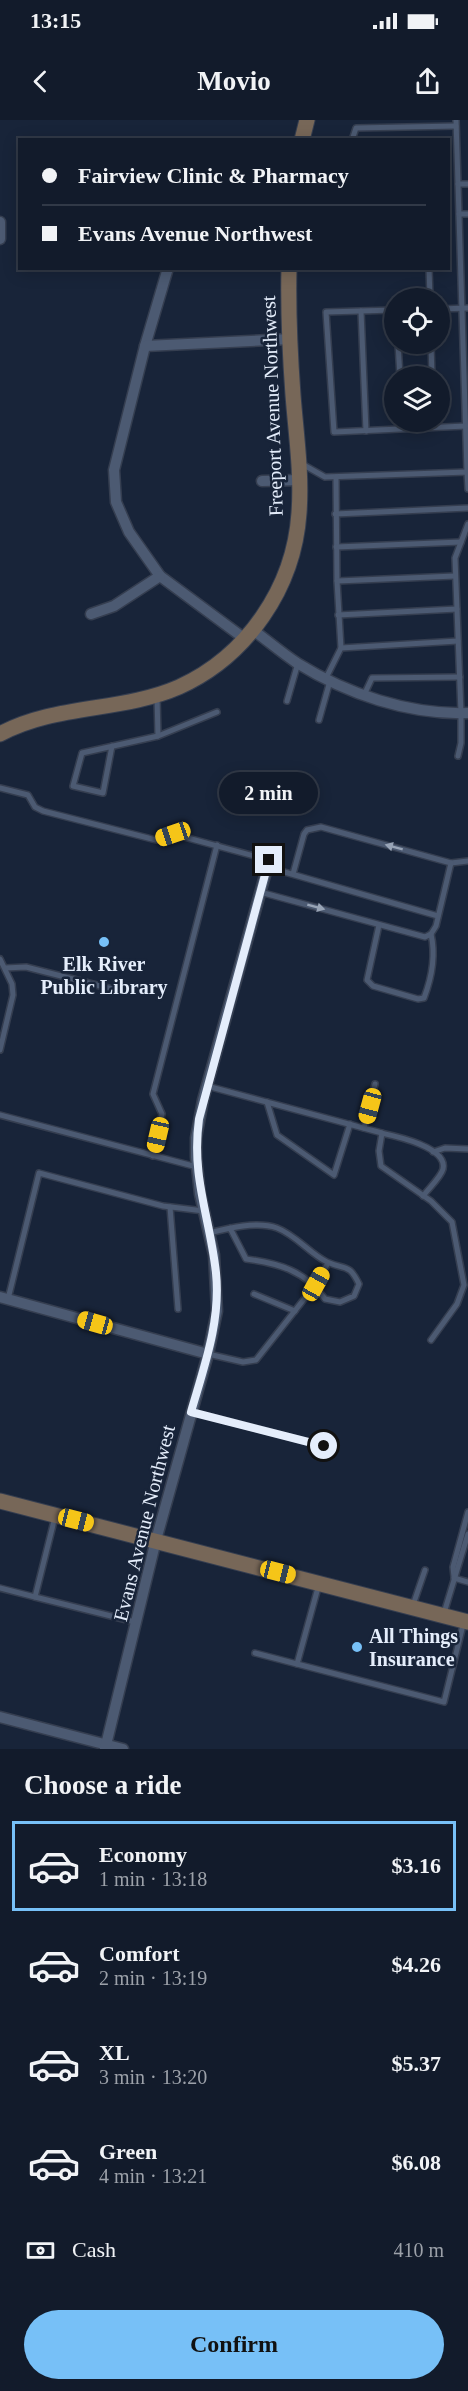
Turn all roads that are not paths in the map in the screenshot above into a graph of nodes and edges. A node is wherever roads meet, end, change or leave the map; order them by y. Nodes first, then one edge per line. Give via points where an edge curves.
1 (307, 120) edge
2 (456, 123) edge
3 (302, 138) edge
4 (353, 138) edge
5 (450, 161) edge
6 (457, 161) junction
7 (458, 184) junction
8 (468, 184) edge
9 (459, 214) junction
10 (468, 214) edge
11 (0, 222) edge
12 (0, 239) edge
13 (460, 242) junction
14 (468, 242) edge
15 (167, 270) edge
16 (289, 270) edge
17 (429, 270) edge
18 (461, 273) junction
19 (468, 273) edge
20 (430, 288) edge
21 (465, 308) edge
22 (450, 309) edge
23 (384, 310) edge
24 (361, 311) junction
25 (291, 339) junction
26 (465, 341) edge
27 (145, 346) junction
28 (450, 426) edge
29 (466, 426) junction
30 (384, 430) edge
31 (366, 431) junction
32 (298, 461) junction
33 (467, 472) edge
34 (336, 477) junction
35 (299, 480) junction
36 (262, 481) dead end
37 (468, 489) edge
38 (468, 508) edge
39 (335, 514) junction
40 (468, 524) edge
41 (461, 542) junction
42 (336, 547) junction
43 (160, 576) junction
44 (455, 576) junction
45 (337, 581) junction
46 (457, 609) junction
47 (91, 614) dead end
48 (338, 615) junction
49 (249, 635) junction
50 (458, 641) junction
51 (341, 648) junction
52 (297, 663) junction
53 (460, 677) junction
54 (328, 679) junction
55 (157, 694) junction
56 (364, 695) junction
57 (287, 700) dead end
58 (217, 712) dead end
59 (464, 713) edge
60 (319, 720) dead end
61 (0, 734) edge
62 (158, 736) junction
63 (112, 746) junction
64 (458, 756) dead end
65 (0, 788) edge
66 (217, 845) junction
67 (269, 859) junction
68 (468, 861) edge
69 (451, 863) junction
70 (292, 874) junction
71 (260, 892) junction
72 (438, 916) junction
73 (379, 924) junction
74 (431, 934) junction
75 (0, 959) edge
76 (4, 968) junction
77 (116, 990) dead end
78 (0, 1050) edge
79 (375, 1084) dead end
80 (207, 1086) junction
81 (267, 1102) junction
82 (0, 1115) edge
83 (350, 1125) junction
84 (364, 1128) junction
85 (381, 1133) junction
86 (468, 1149) edge
87 (433, 1152) junction
88 (153, 1156) junction
89 (197, 1167) junction
90 (423, 1196) junction
91 (170, 1207) junction
92 (204, 1211) junction
93 (230, 1228) junction
94 (209, 1233) junction
95 (328, 1263) junction
96 (316, 1284) junction
97 (254, 1294) dead end
98 (4, 1298) edge
99 (178, 1309) dead end
100 (295, 1311) junction
101 (431, 1340) dead end
102 (208, 1354) junction
103 (191, 1412) junction
104 (324, 1446) dead end
105 (0, 1501) edge
106 (468, 1512) edge
107 (56, 1515) junction
108 (468, 1534) edge
109 (156, 1540) junction
110 (424, 1570) dead end
111 (454, 1578) junction
112 (319, 1582) junction
113 (468, 1582) edge
114 (0, 1588) edge
115 (35, 1597) junction
116 (412, 1606) junction
117 (443, 1615) junction
118 (136, 1622) junction
119 (466, 1622) edge
120 (255, 1653) dead end
121 (297, 1664) junction
122 (0, 1717) edge
123 (105, 1747) edge
124 (123, 1749) edge

1 - 3 street
2 - 4 lane via 356,128
2 - 6 lane
5 - 6 lane
6 - 7 lane
7 - 8 lane
7 - 9 lane
9 - 10 lane
9 - 13 lane
11 - 12 street
13 - 14 lane
13 - 18 lane
15 - 27 street
16 - 25 street, Freeport Avenue Northwest
17 - 20 lane
18 - 19 lane
18 - 21 lane
21 - 22 lane
21 - 26 lane
23 - 24 lane
24 - 31 lane
24 - 31 lane via 327,312 334,432
25 - 27 street
25 - 32 street, Freeport Avenue Northwest
26 - 29 lane
27 - 43 street via 114,470 114,486 122,517
28 - 29 lane
29 - 33 lane
30 - 31 lane
32 - 34 lane via 325,477
32 - 35 street, Freeport Avenue Northwest
33 - 34 lane
33 - 37 lane
34 - 39 lane
35 - 36 street
35 - 49 street, Freeport Avenue Northwest via 292,555 274,600
38 - 39 lane
39 - 42 lane
40 - 41 lane
41 - 42 lane
41 - 44 lane via 455,558
42 - 45 lane
43 - 47 street via 114,606
43 - 49 street
44 - 45 lane
44 - 46 lane
45 - 48 lane
46 - 48 lane
46 - 50 lane
48 - 51 lane
49 - 52 street
49 - 55 street, Freeport Avenue Northwest via 215,666
50 - 51 lane
50 - 53 lane
51 - 54 lane
52 - 54 street
52 - 57 lane
53 - 56 lane via 372,678
53 - 59 lane
54 - 56 street
54 - 60 lane
55 - 61 street, Freeport Avenue Northwest via 18,724
55 - 62 lane
56 - 59 street via 418,709
58 - 62 lane
59 - 64 lane
62 - 63 lane
63 - 63 lane via 82,753 73,786 103,794
65 - 66 lane via 28,795 35,807 54,814 156,840 173,834
66 - 67 lane
66 - 88 lane via 153,1095 162,1114
67 - 70 lane
67 - 71 street, Evans Avenue Northwest
68 - 69 lane
69 -> 70 lane via 321,827 303,834
69 - 72 lane
70 - 72 lane
71 -> 73 lane
71 - 80 street, Evans Avenue Northwest
72 - 74 lane
73 - 74 lane via 425,937
73 - 74 lane via 367,980 373,986 418,999 424,998 430,980 435,948
75 - 76 lane
76 - 77 lane via 26,967
76 - 78 lane via 13,995
79 - 84 lane
80 - 81 lane
80 - 89 street, Evans Avenue Northwest via 196,1137
81 - 83 lane
81 - 83 lane via 278,1135 334,1175
82 - 88 lane
83 - 84 lane
84 - 85 lane
85 - 87 lane
85 - 90 lane via 381,1166
86 - 87 lane
87 - 90 lane via 443,1169
88 - 89 lane
89 - 92 street, Evans Avenue Northwest
90 - 101 lane via 452,1222 464,1286 457,1305
91 - 92 lane
91 - 98 lane via 39,1173
91 - 99 lane
92 - 94 street, Evans Avenue Northwest
93 - 94 lane
93 - 95 lane via 278,1228
93 - 96 lane via 246,1259 273,1262
94 - 102 street, Evans Avenue Northwest via 217,1311
95 - 96 lane
95 - 96 lane via 353,1271 359,1284 354,1296 340,1302 326,1299
96 - 100 lane
97 - 100 lane
98 - 102 street
100 - 102 lane via 256,1360 243,1362
102 - 103 street, Evans Avenue Northwest
103 - 104 lane
103 - 109 street, Evans Avenue Northwest
105 - 107 street
106 - 111 lane via 453,1567
107 - 109 street
107 - 115 lane
108 - 111 lane
109 - 112 street
109 - 118 street, Evans Avenue Northwest
110 - 116 lane
111 - 113 lane
111 - 117 lane
112 - 116 street
112 - 121 lane
114 - 115 lane
115 - 118 lane
116 - 117 street
117 - 119 street
118 - 123 street, Evans Avenue Northwest
119 - 121 lane via 444,1702
120 - 121 lane
122 - 123 street
123 - 124 street

